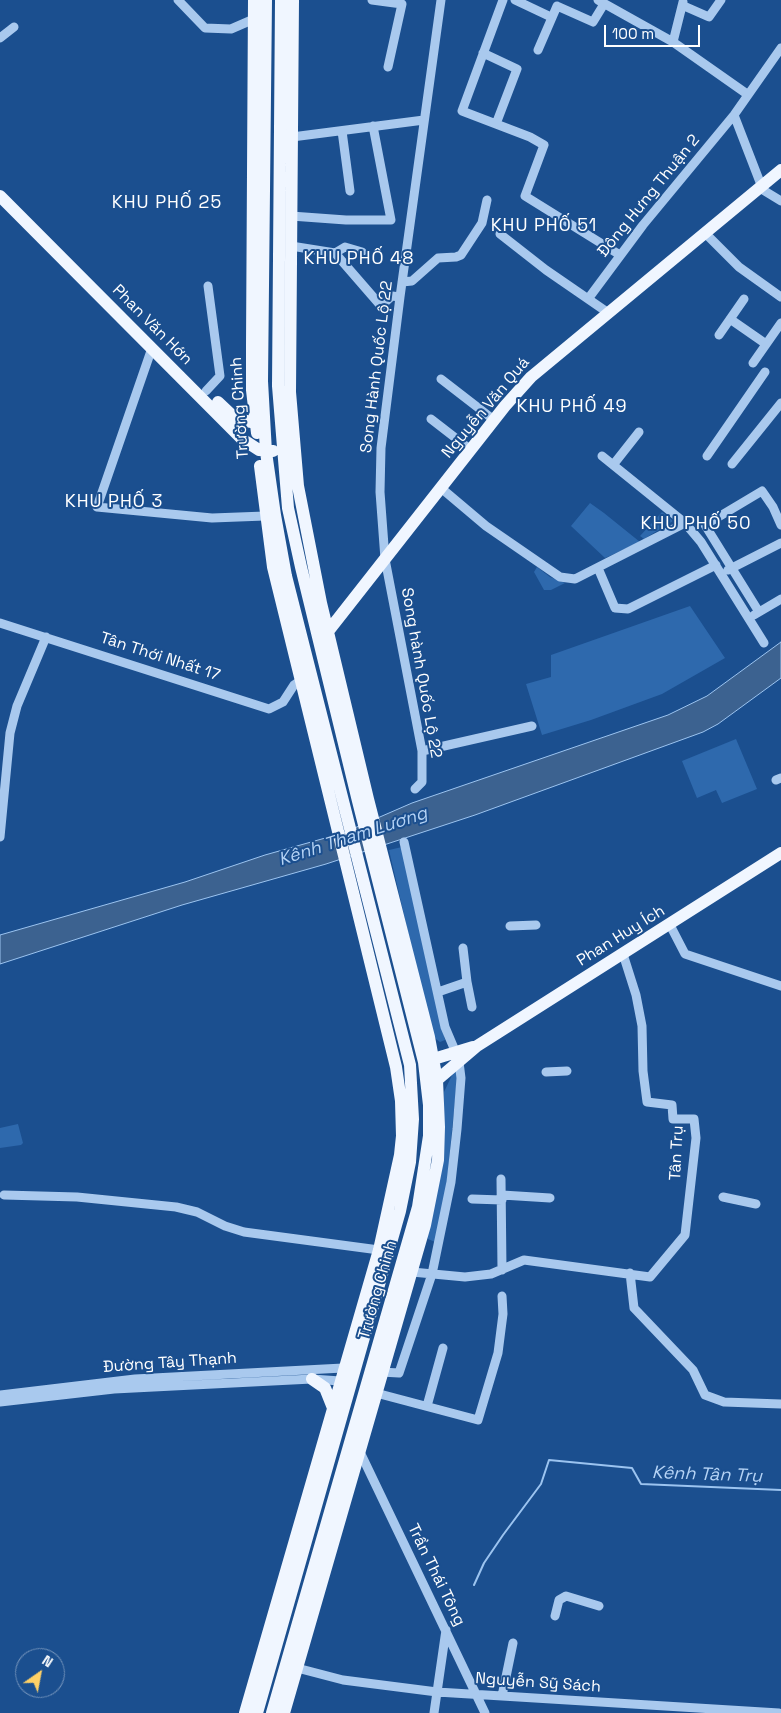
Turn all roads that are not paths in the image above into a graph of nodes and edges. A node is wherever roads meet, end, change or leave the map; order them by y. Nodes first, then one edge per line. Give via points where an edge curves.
1 (178, 0) edge
2 (254, 0) edge
3 (266, 0) edge
4 (280, 0) edge
5 (293, 0) edge
6 (372, 0) edge
7 (441, 0) edge
8 (503, 0) edge
9 (515, 0) edge
10 (721, 0) edge
11 (601, 2) edge
12 (683, 3) edge
13 (551, 17) junction
14 (254, 19) junction
15 (14, 27) dead end
16 (0, 38) edge
17 (673, 42) junction
18 (781, 48) edge
19 (538, 50) dead end
20 (483, 53) junction
21 (388, 66) dead end
22 (747, 94) junction
23 (734, 115) junction
24 (424, 120) junction
25 (496, 124) junction
26 (372, 126) junction
27 (342, 131) junction
28 (292, 137) junction
29 (781, 170) edge
30 (762, 185) junction
31 (350, 191) dead end
32 (0, 194) edge
33 (487, 200) dead end
34 (781, 201) edge
35 (291, 216) junction
36 (706, 233) junction
37 (500, 234) dead end
38 (291, 246) junction
39 (362, 252) dead end
40 (336, 253) junction
41 (620, 255) junction
42 (402, 282) junction
43 (208, 286) dead end
44 (400, 297) junction
45 (781, 297) edge
46 (588, 298) junction
47 (744, 299) dead end
48 (114, 305) junction
49 (607, 312) junction
50 (730, 319) junction
51 (781, 323) edge
52 (719, 335) dead end
53 (766, 344) junction
54 (152, 348) junction
55 (753, 364) dead end
56 (765, 372) dead end
57 (441, 380) dead end
58 (206, 391) junction
59 (781, 403) edge
60 (431, 419) dead end
61 (494, 420) junction
62 (286, 423) junction
63 (260, 424) junction
64 (639, 432) dead end
65 (288, 450) junction
66 (471, 450) junction
67 (262, 451) junction
68 (602, 456) dead end
69 (707, 456) dead end
70 (613, 464) junction
71 (732, 464) dead end
72 (441, 488) junction
73 (270, 515) junction
74 (685, 523) junction
75 (781, 525) edge
76 (781, 543) edge
77 (385, 560) junction
78 (716, 565) junction
79 (598, 568) junction
80 (732, 568) junction
81 (722, 574) junction
82 (781, 599) edge
83 (321, 603) junction
84 (346, 608) junction
85 (759, 612) junction
86 (750, 618) junction
87 (0, 623) edge
88 (328, 631) junction
89 (46, 637) junction
90 (320, 642) junction
91 (764, 643) dead end
92 (300, 681) junction
93 (532, 726) dead end
94 (0, 732) edge
95 (10, 733) junction
96 (422, 751) junction
97 (415, 789) dead end
98 (363, 800) junction
99 (338, 804) junction
100 (0, 837) edge
101 (404, 842) dead end
102 (781, 853) edge
103 (536, 925) dead end
104 (670, 925) junction
105 (510, 926) dead end
106 (399, 937) junction
107 (372, 943) junction
108 (463, 948) dead end
109 (623, 954) junction
110 (467, 982) junction
111 (781, 986) edge
112 (438, 992) junction
113 (472, 1007) dead end
114 (413, 1019) junction
115 (429, 1038) junction
116 (457, 1057) junction
117 (429, 1061) junction
118 (410, 1065) junction
119 (396, 1067) junction
120 (546, 1072) dead end
121 (567, 1072) dead end
122 (432, 1081) junction
123 (406, 1086) junction
124 (501, 1180) dead end
125 (4, 1195) dead end
126 (723, 1197) dead end
127 (502, 1198) junction
128 (550, 1198) dead end
129 (472, 1199) dead end
130 (756, 1204) dead end
131 (379, 1250) junction
132 (502, 1270) junction
133 (412, 1272) junction
134 (630, 1273) junction
135 (432, 1274) junction
136 (502, 1296) dead end
137 (443, 1348) dead end
138 (349, 1369) junction
139 (376, 1372) junction
140 (312, 1379) junction
141 (173, 1382) junction
142 (345, 1383) junction
143 (113, 1385) junction
144 (371, 1391) junction
145 (0, 1395) edge
146 (0, 1402) edge
147 (781, 1404) edge
148 (332, 1406) junction
149 (427, 1406) junction
150 (338, 1431) junction
151 (359, 1450) junction
152 (294, 1560) junction
153 (320, 1569) junction
154 (599, 1606) dead end
155 (555, 1616) dead end
156 (446, 1630) junction
157 (514, 1643) dead end
158 (297, 1668) junction
159 (436, 1692) junction
160 (477, 1694) junction
161 (502, 1696) junction
162 (245, 1713) edge
163 (257, 1713) edge
164 (272, 1713) edge
165 (284, 1713) edge
166 (434, 1713) edge
167 (485, 1713) edge
168 (779, 1713) edge

1 - 14 street via 205,28 231,29
2 - 14 main road, Trường Chinh
3 - 63 main road, Trường Chinh
4 - 62 main road via 277,312
5 - 28 main road
6 - 21 street via 402,4
7 - 24 street, Song Hành Quốc Lộ 22
8 - 20 street
9 - 13 street
10 - 12 street via 709,17
11 - 13 street via 594,22 558,6
11 - 17 street
12 - 17 street
13 - 19 street
14 - 63 main road, Trường Chinh via 252,345
15 - 16 street
17 - 22 street
18 - 22 street, Đông Hưng Thuận 2
20 - 25 street via 516,69
20 - 25 street via 462,111
22 - 23 street, Đông Hưng Thuận 2
23 - 30 street
23 - 41 street, Đông Hưng Thuận 2
24 - 26 street
24 - 42 street, Song Hành Quốc Lộ 22
25 - 41 street via 544,145 525,196
26 - 27 street
26 - 35 street via 391,220
27 - 28 street
27 - 31 street
28 - 35 main road
29 - 30 main road, Nguyễn Văn Quá
30 - 34 street via 763,190
30 - 36 main road, Nguyễn Văn Quá
32 - 48 main road, Phan Văn Hớn
33 - 42 street via 482,223 461,255 438,258 412,281
35 - 38 main road
36 - 45 street via 739,267
36 - 49 main road, Nguyễn Văn Quá
37 - 46 street
38 - 40 street
38 - 62 main road
39 - 40 street via 345,248
40 - 44 street via 381,306 392,296
41 - 46 street, Đông Hưng Thuận 2
42 - 44 street, Song Hành Quốc Lộ 22
43 - 58 street via 220,376
44 - 77 street, Song Hành Quốc Lộ 22 via 381,448 380,492
46 - 49 street
47 - 50 street
48 - 54 main road, Phan Văn Hớn
48 - 58 main road, Phan Văn Hớn
49 - 61 main road, Nguyễn Văn Quá via 531,377
50 - 52 street
50 - 53 street
51 - 53 street
53 - 55 street
54 - 67 main road, Phan Văn Hớn via 242,439
54 - 73 street via 97,507 207,518
56 - 69 street
57 - 61 street
58 - 63 main road, Phan Văn Hớn via 236,420
59 - 71 street
60 - 66 street
61 - 66 main road, Nguyễn Văn Quá
62 - 63 main road, Phan Văn Hớn
62 - 65 main road
63 - 67 main road, Trường Chinh
64 - 70 street
65 - 67 main road
65 - 83 main road
65 - 90 main road via 288,508
66 - 72 main road, Nguyễn Văn Quá
67 - 73 main road, Trường Chinh
68 - 70 street
70 - 74 street
72 - 77 main road, Nguyễn Văn Quá
72 - 79 street via 486,526 560,577 575,579
73 - 92 main road, Trường Chinh via 273,567
73 - 99 main road, Trường Chinh
74 - 78 street
74 - 79 street
75 - 80 street via 762,491 704,525
76 - 80 street
77 - 84 main road, Nguyễn Văn Quá
77 - 96 street, Song hành Quốc Lộ 22
78 - 79 street via 628,609 616,608
78 - 81 street
80 - 81 street
80 - 85 street
81 - 86 street
82 - 85 street
83 - 84 main road via 334,609
83 - 88 main road
84 - 88 main road, Nguyễn Văn Quá
85 - 86 street
86 - 91 street
87 - 89 street, Tân Thới Nhất 17
88 - 90 main road, Nguyễn Văn Quá
88 - 98 main road
89 - 92 street, Tân Thới Nhất 17 via 269,709 283,702
89 - 95 street via 17,706
90 - 98 main road
92 - 99 main road, Trường Chinh
93 - 96 street
94 - 95 street
95 - 100 street
96 - 97 street, Song hành Quốc Lộ 22 via 422,782
98 - 106 main road, Trường Chinh
99 - 107 main road, Trường Chinh
101 - 112 street
102 - 104 main road, Phan Huy Ích
103 - 105 street
104 - 109 main road, Phan Huy Ích
104 - 111 street via 685,954
106 - 114 main road, Trường Chinh
106 - 115 main road, Trường Chinh
107 - 118 main road, Trường Chinh
107 - 119 main road, Trường Chinh
108 - 110 street
109 - 116 main road, Phan Huy Ích
109 - 134 street, Tân Trụ via 642,1026 647,1102 672,1104 673,1119 694,1119 696,1138 685,1235 650,1278
110 - 112 street
110 - 113 street
112 - 116 street
114 - 115 main road
114 - 117 main road, Trường Chinh
115 - 116 main road
115 - 117 main road, Trường Chinh
116 - 117 main road
116 - 122 main road
116 - 135 street via 461,1078 451,1182
117 - 118 main road
117 - 122 main road, Trường Chinh
118 - 119 main road
118 - 123 main road, Trường Chinh
119 - 123 main road, Trường Chinh
120 - 121 street
122 - 123 main road
122 - 133 main road, Trường Chinh via 438,1160
122 - 139 main road, Trường Chinh via 429,1136 418,1207
123 - 131 main road, Trường Chinh via 400,1155
123 - 138 main road, Trường Chinh via 412,1147 406,1183
124 - 127 street
125 - 131 street via 176,1207 197,1212 244,1232
126 - 130 street
127 - 128 street
127 - 129 street
127 - 132 street
131 - 138 main road, Trường Chinh
132 - 134 street via 524,1260
132 - 135 street via 465,1277
133 - 135 street
133 - 139 main road, Trường Chinh
134 - 147 street via 634,1308 693,1370 705,1395 724,1402
135 - 139 street via 399,1373
136 - 149 street via 498,1353 478,1420
137 - 149 street
138 - 139 main road
138 - 141 street, Đường Tây Thạnh
138 - 142 main road, Trường Chinh
139 - 144 main road, Trường Chinh
140 - 141 street, Đường Tây Thạnh
140 - 142 street, Đường Tây Thạnh
140 - 148 main road via 325,1388
141 - 143 street, Đường Tây Thạnh
142 - 144 main road
142 - 148 main road, Trường Chinh
142 - 150 main road, Trường Chinh
143 - 145 street, Đường Tây Thạnh
143 - 146 street, Đường Tây Thạnh
144 - 149 street
144 - 151 main road, Trường Chinh
144 - 153 main road, Trường Chinh
148 - 150 main road
148 - 152 main road, Trường Chinh
150 - 152 main road, Trường Chinh
151 - 153 main road, Trường Chinh
151 - 156 street, Trần Thái Tông
152 - 153 main road
152 - 162 main road, Trường Chinh
152 - 163 main road, Trường Chinh
153 - 158 main road, Trường Chinh
153 - 164 main road, Trường Chinh
154 - 155 street via 566,1596 560,1600
156 - 159 street
156 - 160 street, Trần Thái Tông
157 - 161 street
158 - 159 street, Nguyễn Sỹ Sách via 343,1680
158 - 165 main road, Trường Chinh
159 - 160 street, Nguyễn Sỹ Sách
159 - 166 street
160 - 161 street, Nguyễn Sỹ Sách
160 - 167 street, Trần Thái Tông
161 - 168 street, Nguyễn Sỹ Sách

